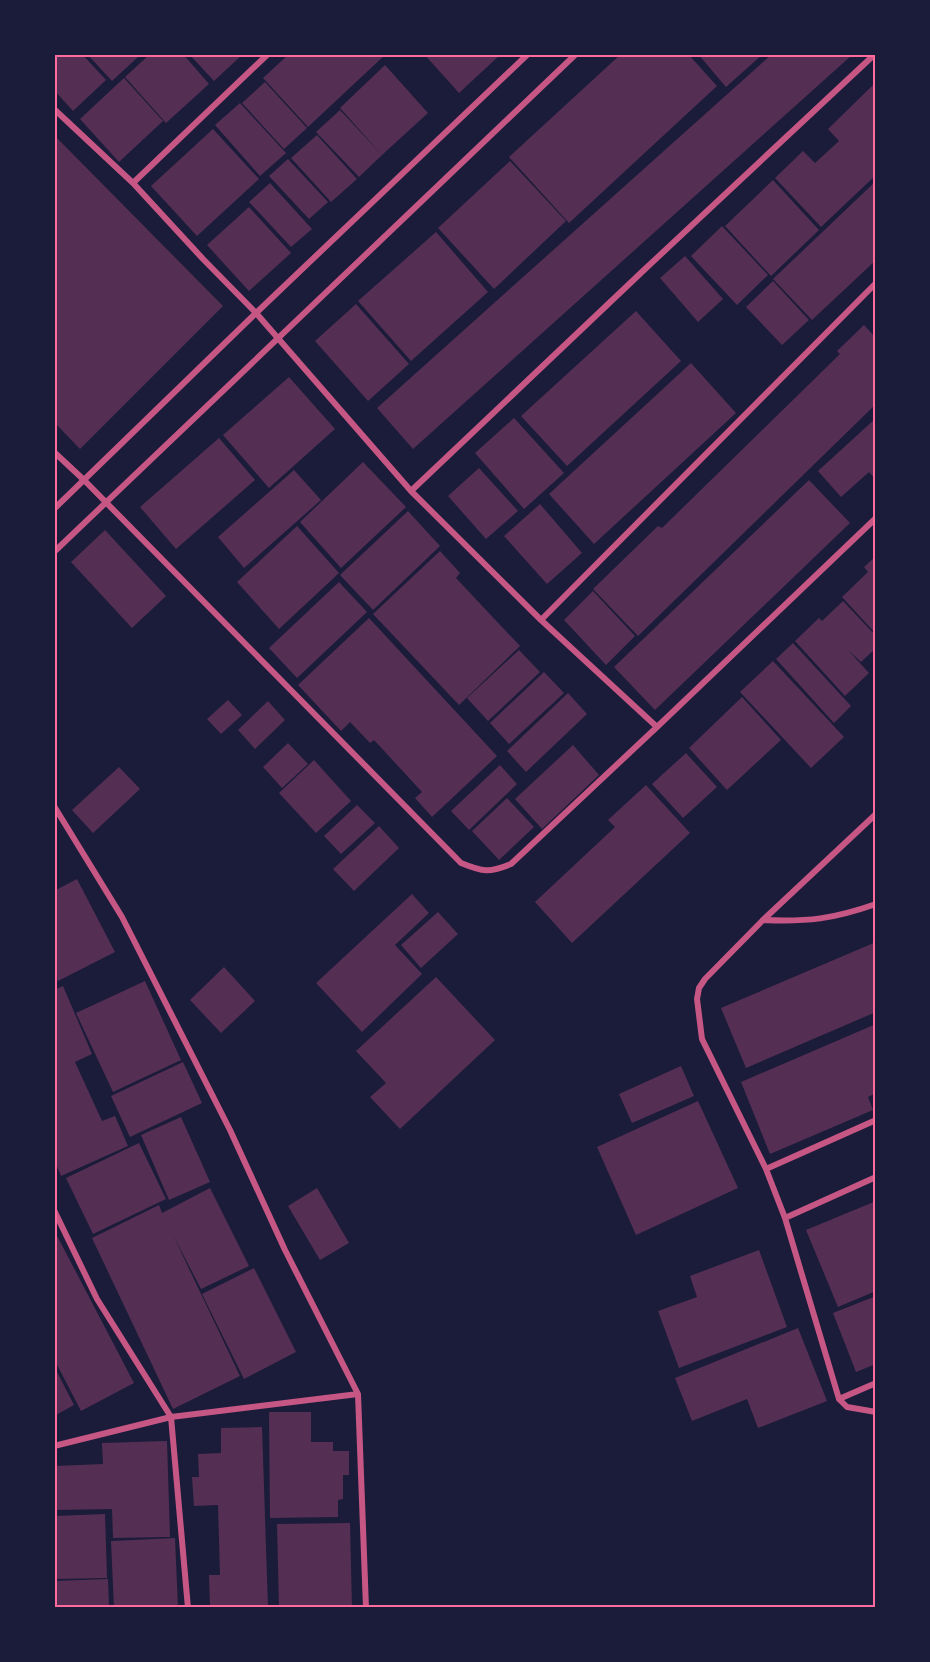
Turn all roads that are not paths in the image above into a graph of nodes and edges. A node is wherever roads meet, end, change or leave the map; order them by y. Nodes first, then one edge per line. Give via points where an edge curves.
1 (268, 54) edge
2 (528, 54) edge
3 (576, 54) edge
4 (873, 56) edge
5 (54, 108) edge
6 (133, 183) junction
7 (876, 283) edge
8 (256, 313) junction
9 (278, 337) junction
10 (54, 452) edge
11 (84, 480) junction
12 (411, 491) junction
13 (105, 502) junction
14 (54, 509) edge
15 (876, 518) edge
16 (54, 552) edge
17 (541, 620) junction
18 (657, 727) junction
19 (54, 807) edge
20 (876, 814) edge
21 (876, 904) edge
22 (763, 920) junction
23 (876, 1120) edge
24 (766, 1169) junction
25 (876, 1177) edge
26 (54, 1210) edge
27 (785, 1218) junction
28 (876, 1383) edge
29 (358, 1394) junction
30 (839, 1399) junction
31 (876, 1412) edge
32 (171, 1418) junction
33 (54, 1446) edge
34 (188, 1608) edge
35 (366, 1608) edge

1 - 6 street
2 - 8 street
3 - 9 street
4 - 12 street
5 - 6 street
6 - 8 street
7 - 17 street
8 - 9 street
8 - 11 street
9 - 12 street
9 - 13 street
10 - 11 street
11 - 13 street
11 - 14 street
12 - 17 street
13 - 16 street
13 - 18 street via 461,863 494,871 511,864
15 - 18 street
17 - 18 street
19 - 29 street via 122,917
20 - 22 street
21 - 22 street via 824,919
22 - 24 street via 705,979 697,999 702,1039
23 - 24 street
24 - 27 street
25 - 27 street
26 - 32 street via 98,1299
27 - 30 street
28 - 30 street
29 - 32 street
29 - 35 street
30 - 31 street via 847,1407
32 - 33 street
32 - 34 street

